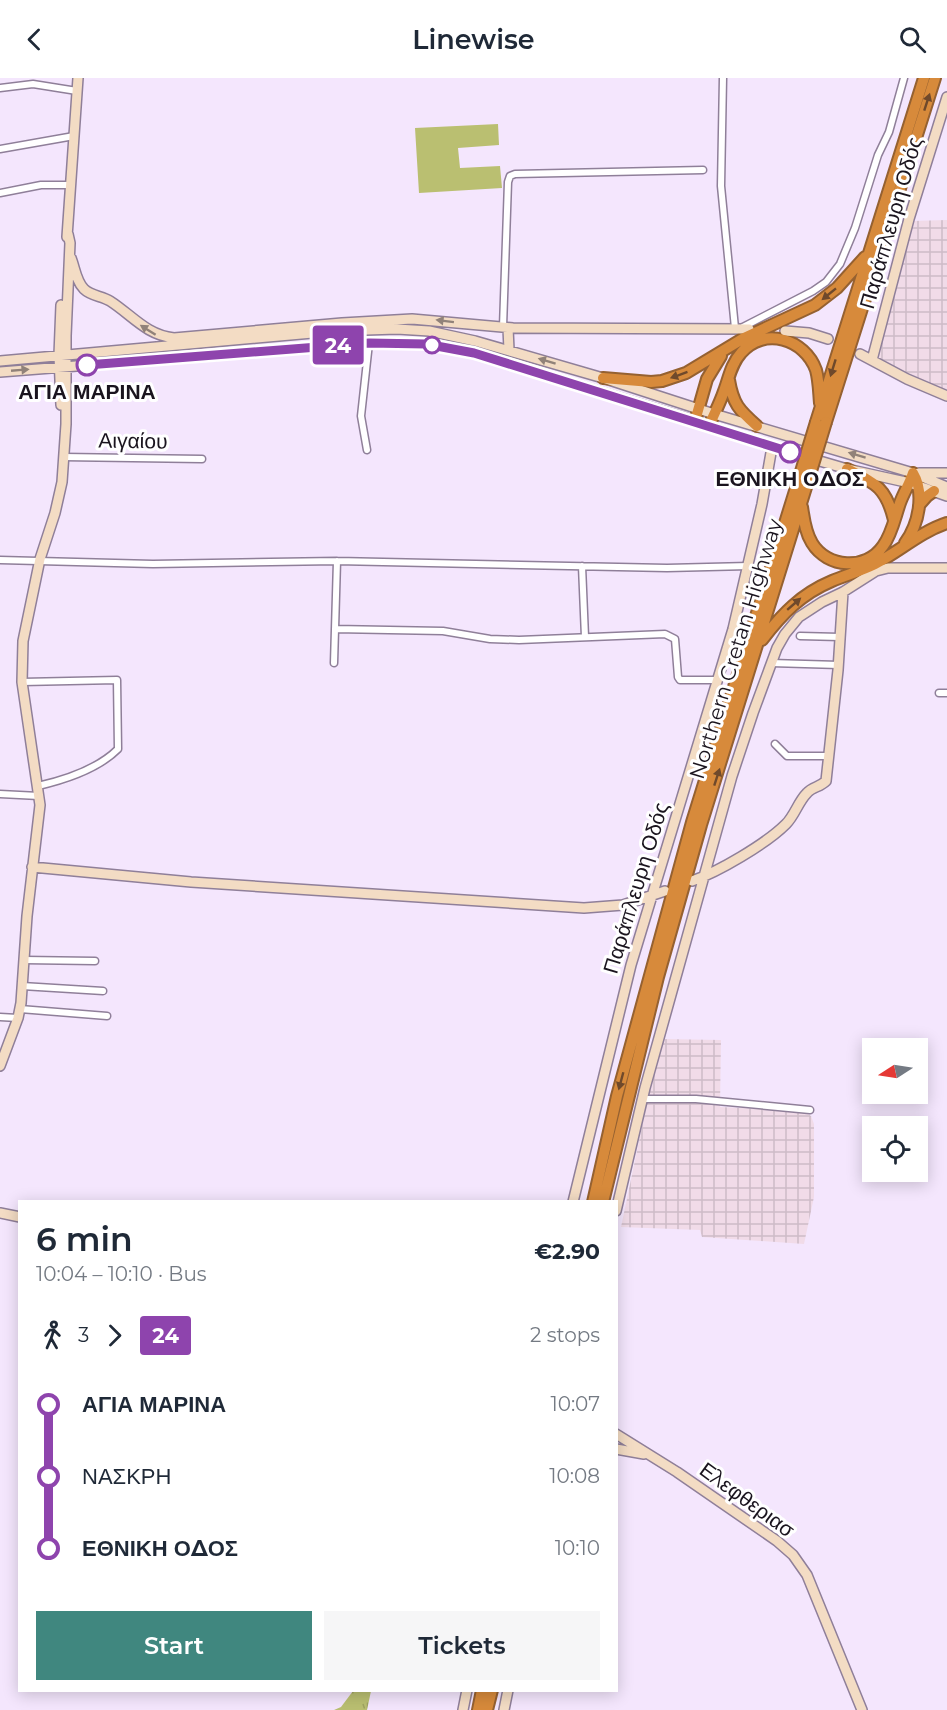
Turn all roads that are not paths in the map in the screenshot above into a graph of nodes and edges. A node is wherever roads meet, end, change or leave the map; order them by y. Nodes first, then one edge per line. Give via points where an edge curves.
1 (78, 78) edge
2 (723, 78) edge
3 (904, 78) edge
4 (924, 78) edge
5 (934, 78) edge
6 (32, 81) edge
7 (0, 88) edge
8 (77, 91) junction
9 (947, 97) edge
10 (74, 136) junction
11 (0, 149) edge
12 (703, 170) dead end
13 (70, 185) junction
14 (0, 193) edge
15 (68, 234) junction
16 (869, 252) junction
17 (70, 256) junction
18 (505, 328) junction
19 (742, 328) junction
20 (785, 331) dead end
21 (63, 336) junction
22 (828, 339) dead end
23 (369, 343) junction
24 (730, 347) junction
25 (509, 350) junction
26 (84, 354) junction
27 (860, 354) dead end
28 (63, 355) junction
29 (40, 357) junction
30 (872, 360) junction
31 (0, 361) edge
32 (87, 365) junction
33 (63, 367) junction
34 (40, 368) junction
35 (0, 372) edge
36 (728, 377) junction
37 (603, 378) junction
38 (63, 388) junction
39 (947, 396) edge
40 (821, 406) junction
41 (699, 409) junction
42 (714, 414) junction
43 (695, 421) junction
44 (821, 422) junction
45 (709, 426) junction
46 (757, 426) junction
47 (772, 447) junction
48 (368, 450) dead end
49 (63, 457) junction
50 (202, 459) dead end
51 (847, 469) junction
52 (947, 473) edge
53 (804, 480) junction
54 (914, 481) junction
55 (944, 489) edge
56 (802, 504) junction
57 (919, 505) junction
58 (894, 521) junction
59 (947, 523) edge
60 (902, 548) junction
61 (0, 560) edge
62 (40, 560) junction
63 (337, 561) junction
64 (582, 566) junction
65 (748, 566) junction
66 (947, 568) edge
67 (843, 592) junction
68 (335, 629) junction
69 (800, 636) dead end
70 (585, 637) junction
71 (840, 637) junction
72 (756, 648) junction
73 (334, 663) dead end
74 (771, 663) junction
75 (839, 665) junction
76 (717, 680) junction
77 (22, 682) junction
78 (939, 693) dead end
79 (947, 693) edge
80 (775, 744) dead end
81 (829, 756) junction
82 (38, 791) junction
83 (0, 794) edge
84 (32, 867) junction
85 (704, 877) junction
86 (692, 881) dead end
87 (665, 891) dead end
88 (653, 895) junction
89 (24, 960) junction
90 (95, 961) dead end
91 (22, 986) junction
92 (103, 991) dead end
93 (19, 1014) junction
94 (107, 1016) dead end
95 (0, 1017) edge
96 (0, 1066) edge
97 (642, 1099) junction
98 (810, 1110) dead end
99 (573, 1200) edge
100 (593, 1200) edge
101 (603, 1200) edge
102 (618, 1202) edge
103 (0, 1213) edge
104 (18, 1217) edge
105 (618, 1436) edge
106 (618, 1449) edge
107 (647, 1455) junction
108 (467, 1692) edge
109 (482, 1692) edge
110 (492, 1692) edge
111 (508, 1692) edge
112 (463, 1710) edge
113 (478, 1710) edge
114 (487, 1710) edge
115 (504, 1710) edge
116 (862, 1710) edge

1 - 8 street
2 - 19 street via 721,186
3 - 19 street via 889,132 840,264 826,282 808,295
4 - 16 highway, Northern Cretan Highway
44 -> 5 highway, Northern Cretan Highway
6 - 7 street
6 - 8 street
8 - 10 street
9 - 30 street, Παράπλευρη Οδός via 909,219
10 - 11 street
10 - 13 street
12 - 18 street via 510,176
13 - 14 street via 41,185
13 - 15 street
15 - 17 street
15 - 21 street
16 -> 24 highway via 837,288 815,305
16 -> 40 highway, Northern Cretan Highway
18 -> 17 street via 401,319 165,338 149,331 111,301 84,289
17 - 21 street
18 - 19 street
18 - 25 street
20 - 22 street
21 - 26 street
21 - 28 street
21 - 29 street
23 - 32 street
23 - 43 street via 426,344 474,353
23 - 48 street via 361,416
24 -> 37 highway via 686,373 662,381
24 - 41 highway via 707,379
25 - 26 street via 452,335 397,329
37 -> 25 street
26 - 28 street
27 - 30 street
28 - 29 street
28 - 33 street
29 - 31 street
30 - 39 street
32 - 33 street
32 - 38 street via 72,375
33 - 34 street
33 - 38 street
35 -> 34 street
34 - 38 street
36 - 40 highway via 739,355 751,344 768,338 790,341 805,352 816,370
36 - 42 highway
36 - 46 highway via 736,405
37 - 41 street
38 - 49 street
40 - 44 highway, Northern Cretan Highway
41 - 42 street
41 - 43 highway
42 - 45 highway
42 - 46 street
43 - 45 street
44 - 53 highway, Northern Cretan Highway, bridge
45 - 47 street
54 -> 46 street
47 - 51 street
47 - 65 street, Παράπλευρη Οδός
49 - 50 street, Αιγαίου
49 - 62 street via 62,482
51 - 54 street
51 - 58 highway via 880,487
52 - 54 street
53 - 56 highway, Northern Cretan Highway
53 -> 100 highway, Northern Cretan Highway via 692,822 617,1096
54 - 55 street
54 - 55 street
54 - 57 highway
54 - 58 highway
55 - 57 highway
56 - 58 highway via 812,544 842,564 873,556 883,547
56 - 72 highway, Northern Cretan Highway
57 - 60 highway via 912,532
59 - 60 highway
72 -> 60 highway via 780,616 803,596 872,566
61 - 62 street
62 - 63 street via 153,564
62 - 77 street via 24,628
63 - 64 street
63 - 68 street
64 - 65 street
64 - 70 street
65 - 76 street, Παράπλευρη Οδός
66 - 67 street via 882,569
67 - 71 street
67 - 74 street via 799,618 785,634
68 - 70 street via 443,631 504,640
68 - 73 street
69 - 71 street
70 - 76 street via 655,633 671,636 676,644 680,680
71 - 75 street
101 -> 72 highway, Northern Cretan Highway via 658,977
74 - 75 street
74 - 85 street via 732,776
75 - 81 street
76 - 88 street, Παράπλευρη Οδός
77 - 82 street
77 - 82 street via 117,680 118,749 93,766
78 - 79 street
80 - 81 street via 787,756
81 - 85 street via 824,784 808,792 787,823
82 - 83 street
82 - 84 street
84 - 88 street via 191,882 584,908 623,905
84 - 89 street
85 - 86 street
85 - 97 street
87 - 88 street
88 - 99 street, Παράπλευρη Οδός via 631,965
89 - 90 street
89 - 91 street
91 - 92 street
91 - 93 street
93 - 94 street
93 - 95 street
93 - 96 street
97 - 98 street
97 - 102 street
103 - 104 street
105 - 107 street, Ελεφθεριασ
106 - 107 street
107 - 116 street, Ελεφθεριασ via 793,1555 807,1575
108 - 112 street
109 - 113 highway
110 - 114 highway
111 - 115 street

